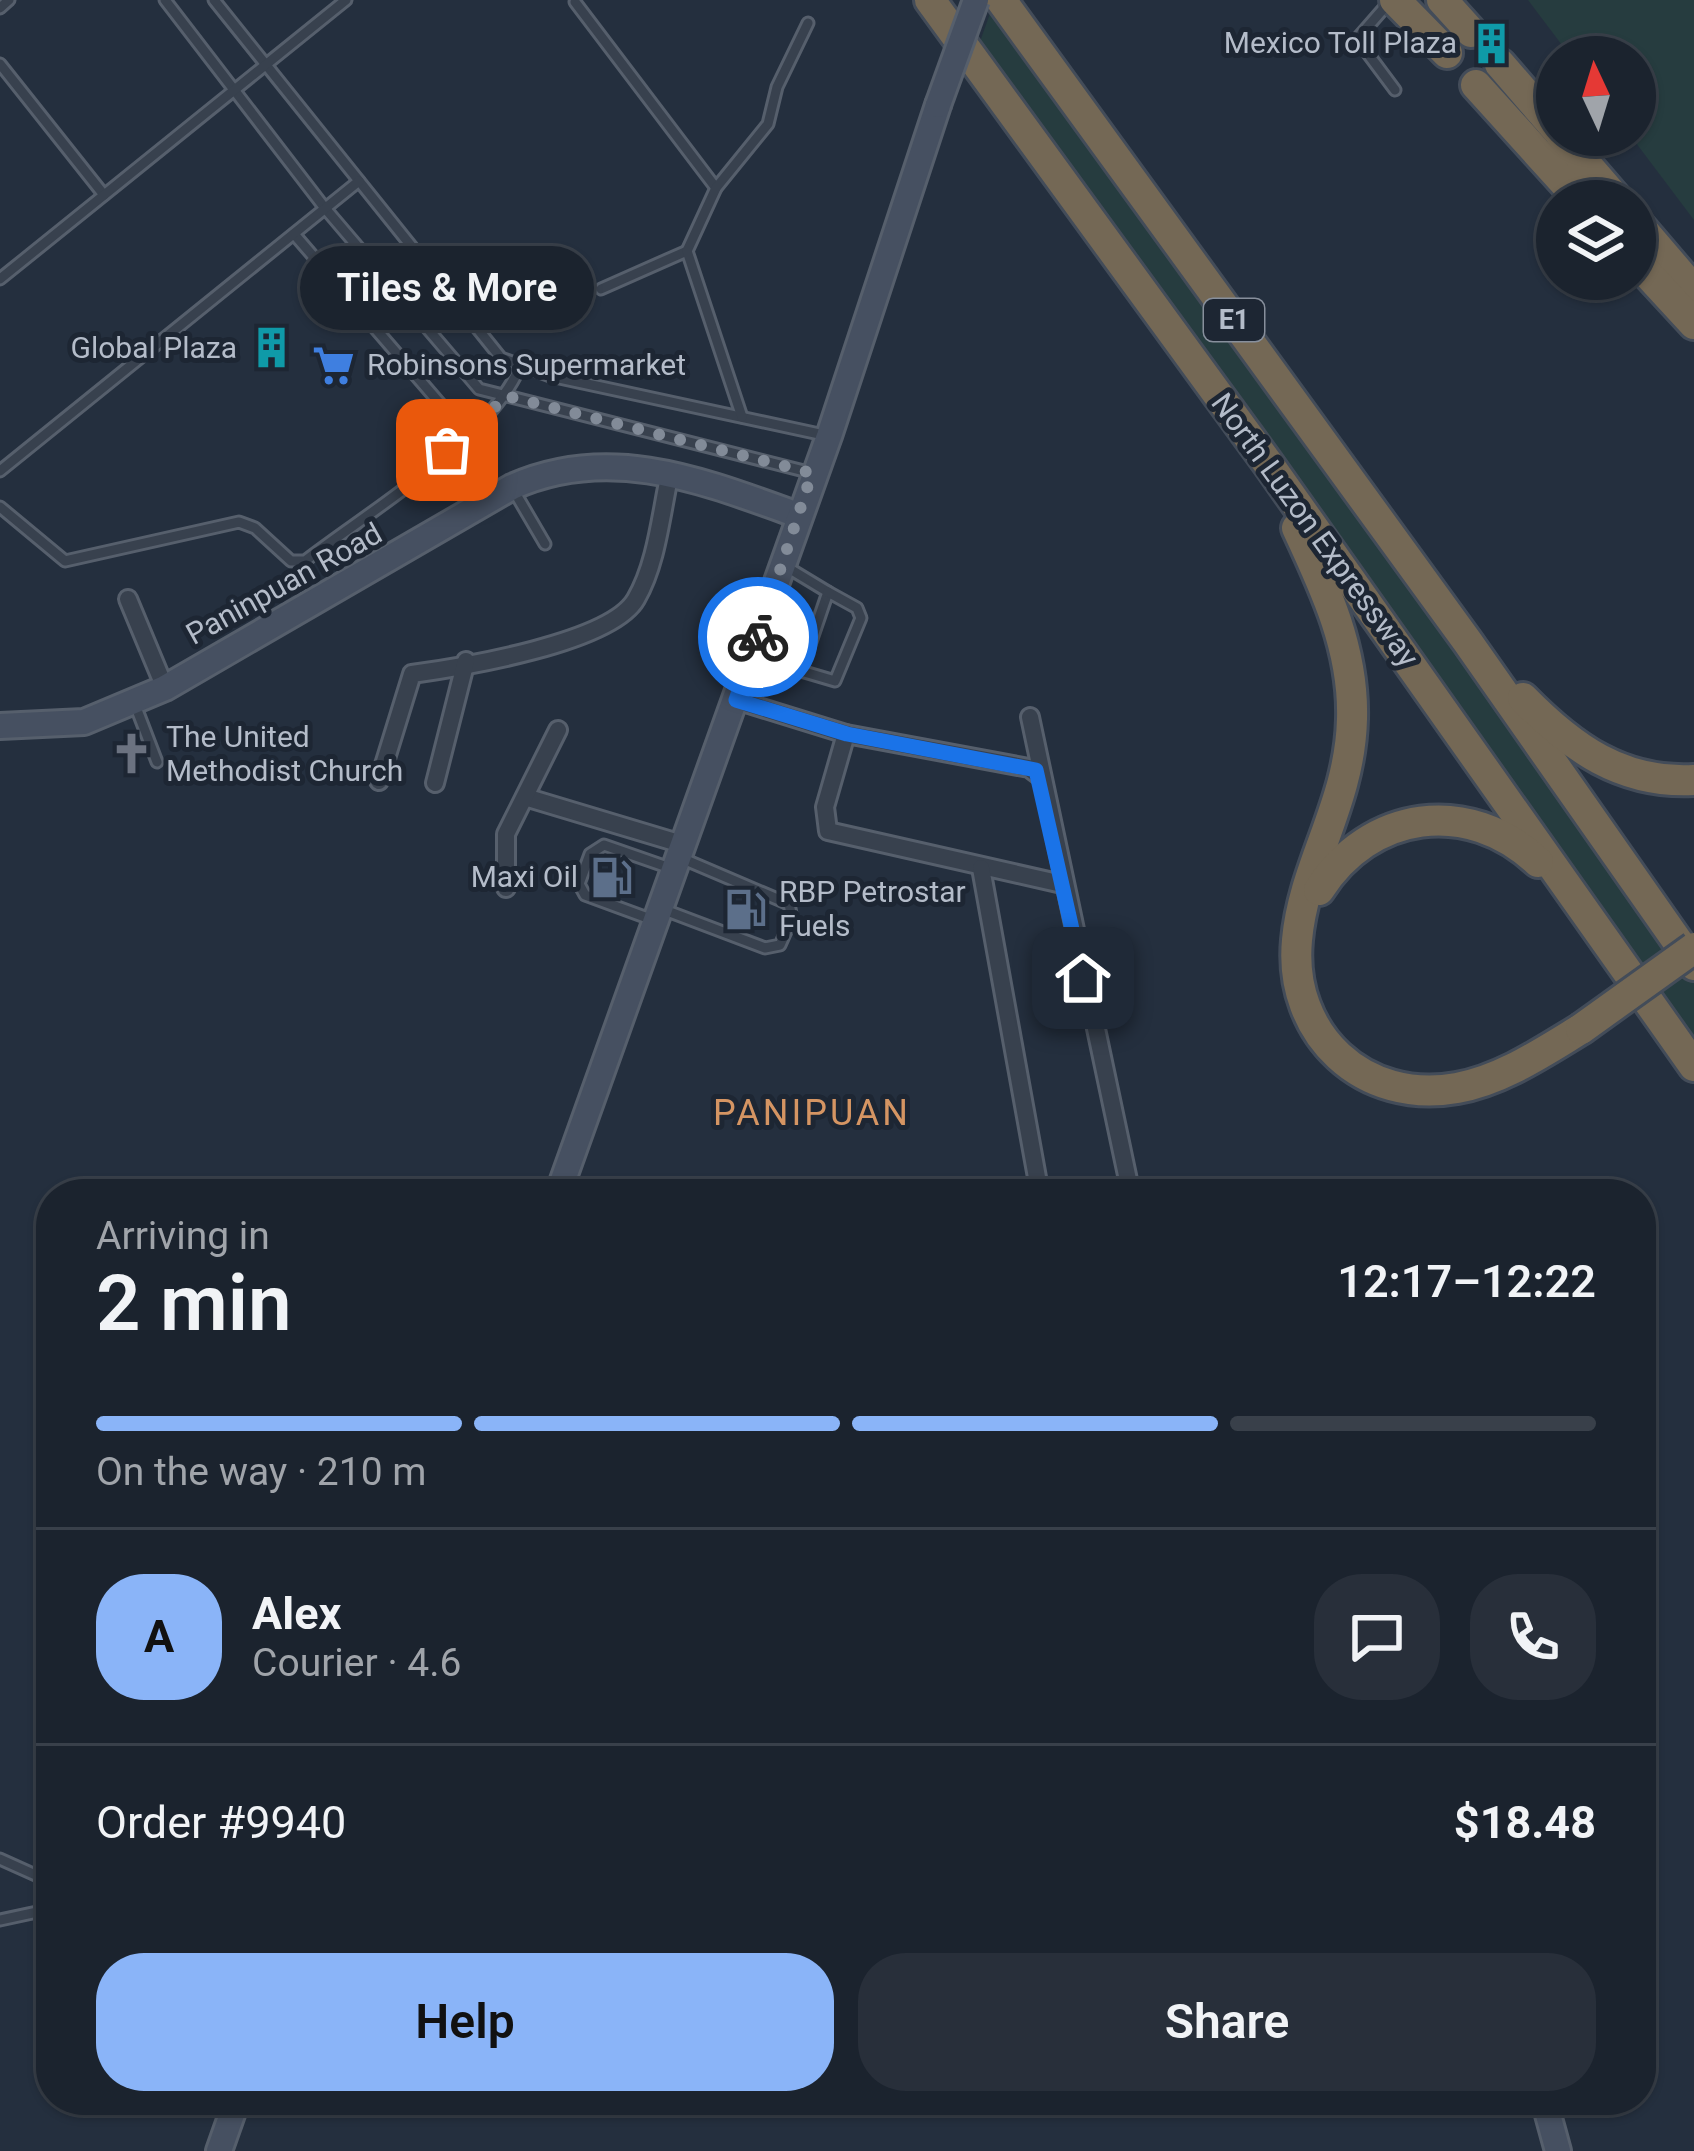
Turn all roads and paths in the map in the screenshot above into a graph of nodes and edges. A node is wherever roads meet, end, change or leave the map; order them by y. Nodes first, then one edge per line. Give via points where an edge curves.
1 (9, 0) edge
2 (165, 0) edge
3 (214, 0) edge
4 (346, 0) edge
5 (929, 0) edge
6 (976, 0) edge
7 (1001, 0) edge
8 (1393, 0) edge
9 (1442, 0) edge
10 (575, 2) edge
11 (0, 8) edge
12 (808, 23) dead end
13 (1471, 32) dead end
14 (1447, 53) dead end
15 (0, 64) edge
16 (1500, 64) dead end
17 (266, 65) junction
18 (1476, 85) dead end
19 (236, 88) junction
20 (1395, 90) dead end
21 (1536, 106) edge
22 (1579, 156) edge
23 (1562, 180) edge
24 (1600, 180) edge
25 (359, 181) junction
26 (716, 188) junction
27 (104, 195) junction
28 (324, 207) junction
29 (294, 234) junction
30 (1656, 246) edge
31 (687, 251) junction
32 (0, 279) edge
33 (1656, 283) edge
34 (601, 289) dead end
35 (1694, 290) edge
36 (1694, 324) edge
37 (520, 367) junction
38 (507, 396) junction
39 (742, 417) junction
40 (467, 435) junction
41 (829, 436) junction
42 (1268, 462) junction
43 (0, 471) edge
44 (670, 473) junction
45 (812, 473) junction
46 (512, 487) junction
47 (0, 507) edge
48 (798, 515) junction
49 (544, 544) dead end
50 (783, 565) junction
51 (828, 592) junction
52 (128, 599) dead end
53 (1467, 640) junction
54 (753, 653) junction
55 (466, 662) junction
56 (801, 671) junction
57 (165, 688) junction
58 (736, 700) junction
59 (134, 702) junction
60 (1030, 717) dead end
61 (0, 726) edge
62 (558, 730) dead end
63 (847, 734) junction
64 (158, 762) dead end
65 (1041, 777) junction
66 (1694, 780) edge
67 (379, 781) dead end
68 (435, 783) dead end
69 (525, 797) junction
70 (680, 858) junction
71 (981, 868) junction
72 (1062, 884) junction
73 (506, 888) dead end
74 (660, 915) junction
75 (1299, 925) junction
76 (1609, 943) junction
77 (1694, 947) edge
78 (1694, 964) edge
79 (1694, 1066) edge
80 (563, 1179) edge
81 (1037, 1179) edge
82 (1128, 1179) edge
83 (0, 1859) edge
84 (36, 1875) edge
85 (36, 1913) edge
86 (0, 1920) edge
87 (232, 2115) edge
88 (1548, 2115) edge
89 (219, 2151) edge
90 (1558, 2151) edge

1 - 11 lane
2 - 19 lane
3 - 17 lane
4 - 17 lane
5 - 42 highway, North Luzon Expressway / E1
6 - 41 main road, bridge
7 - 53 highway, North Luzon Expressway / E1
8 - 14 highway
8 - 20 lane via 1357,40
9 - 13 highway
10 - 26 lane
12 - 26 lane via 768,124
15 - 27 lane
16 - 21 highway
17 - 19 lane
17 - 25 lane
18 - 23 highway
19 - 27 lane
19 - 28 lane
22 - 24 highway
25 - 28 lane
25 - 37 lane via 501,358
26 - 31 lane
27 - 32 lane
28 - 29 lane
28 - 38 lane via 479,389
29 - 40 lane
29 - 43 lane
30 - 35 highway
31 - 34 lane
31 - 39 lane
33 - 36 highway
37 - 38 lane
37 - 39 lane
38 - 40 lane
38 - 45 lane
39 - 41 lane
40 - 47 lane via 305,561 291,561 239,522 65,560
41 - 45 main road
42 - 75 highway via 1328,593 1352,688 1339,807
42 - 76 highway, North Luzon Expressway / E1
44 - 46 main road, Paninpuan Road via 594,465
44 - 48 main road, Paninpuan Road
44 - 55 street via 645,579 623,618 544,648
45 - 48 main road
46 - 49 lane
46 - 57 main road, Paninpuan Road
48 - 50 main road
50 - 51 lane
50 - 54 main road
51 - 56 lane
51 - 56 lane via 861,619 835,681
52 - 57 street
53 - 66 highway via 1568,740 1611,768 1658,782
53 - 78 highway, North Luzon Expressway / E1
54 - 56 lane
54 - 58 main road
55 - 67 street via 406,682
55 - 68 street
57 - 59 main road, Paninpuan Road
58 - 63 street
58 - 70 main road
59 - 61 main road, Paninpuan Road via 84,722
59 - 64 lane
60 - 65 street
62 - 69 street
63 - 65 street via 1029,768
63 - 71 street via 825,807 828,831
65 - 72 street
69 - 70 street
69 - 73 street via 503,848
70 - 74 main road
70 - 74 lane via 604,845 584,869 580,892
70 - 74 lane via 789,904 792,918 781,945 765,948
71 - 72 street
71 - 81 street
72 - 82 street
74 - 80 main road
75 - 76 highway via 1351,850 1397,825 1444,818 1487,829 1530,854
75 - 77 highway, bridge via 1297,973 1309,1022 1338,1058 1402,1089 1469,1085 1581,1029
76 - 79 highway, North Luzon Expressway / E1
83 - 84 lane
85 - 86 lane
87 - 89 main road
88 - 90 main road

